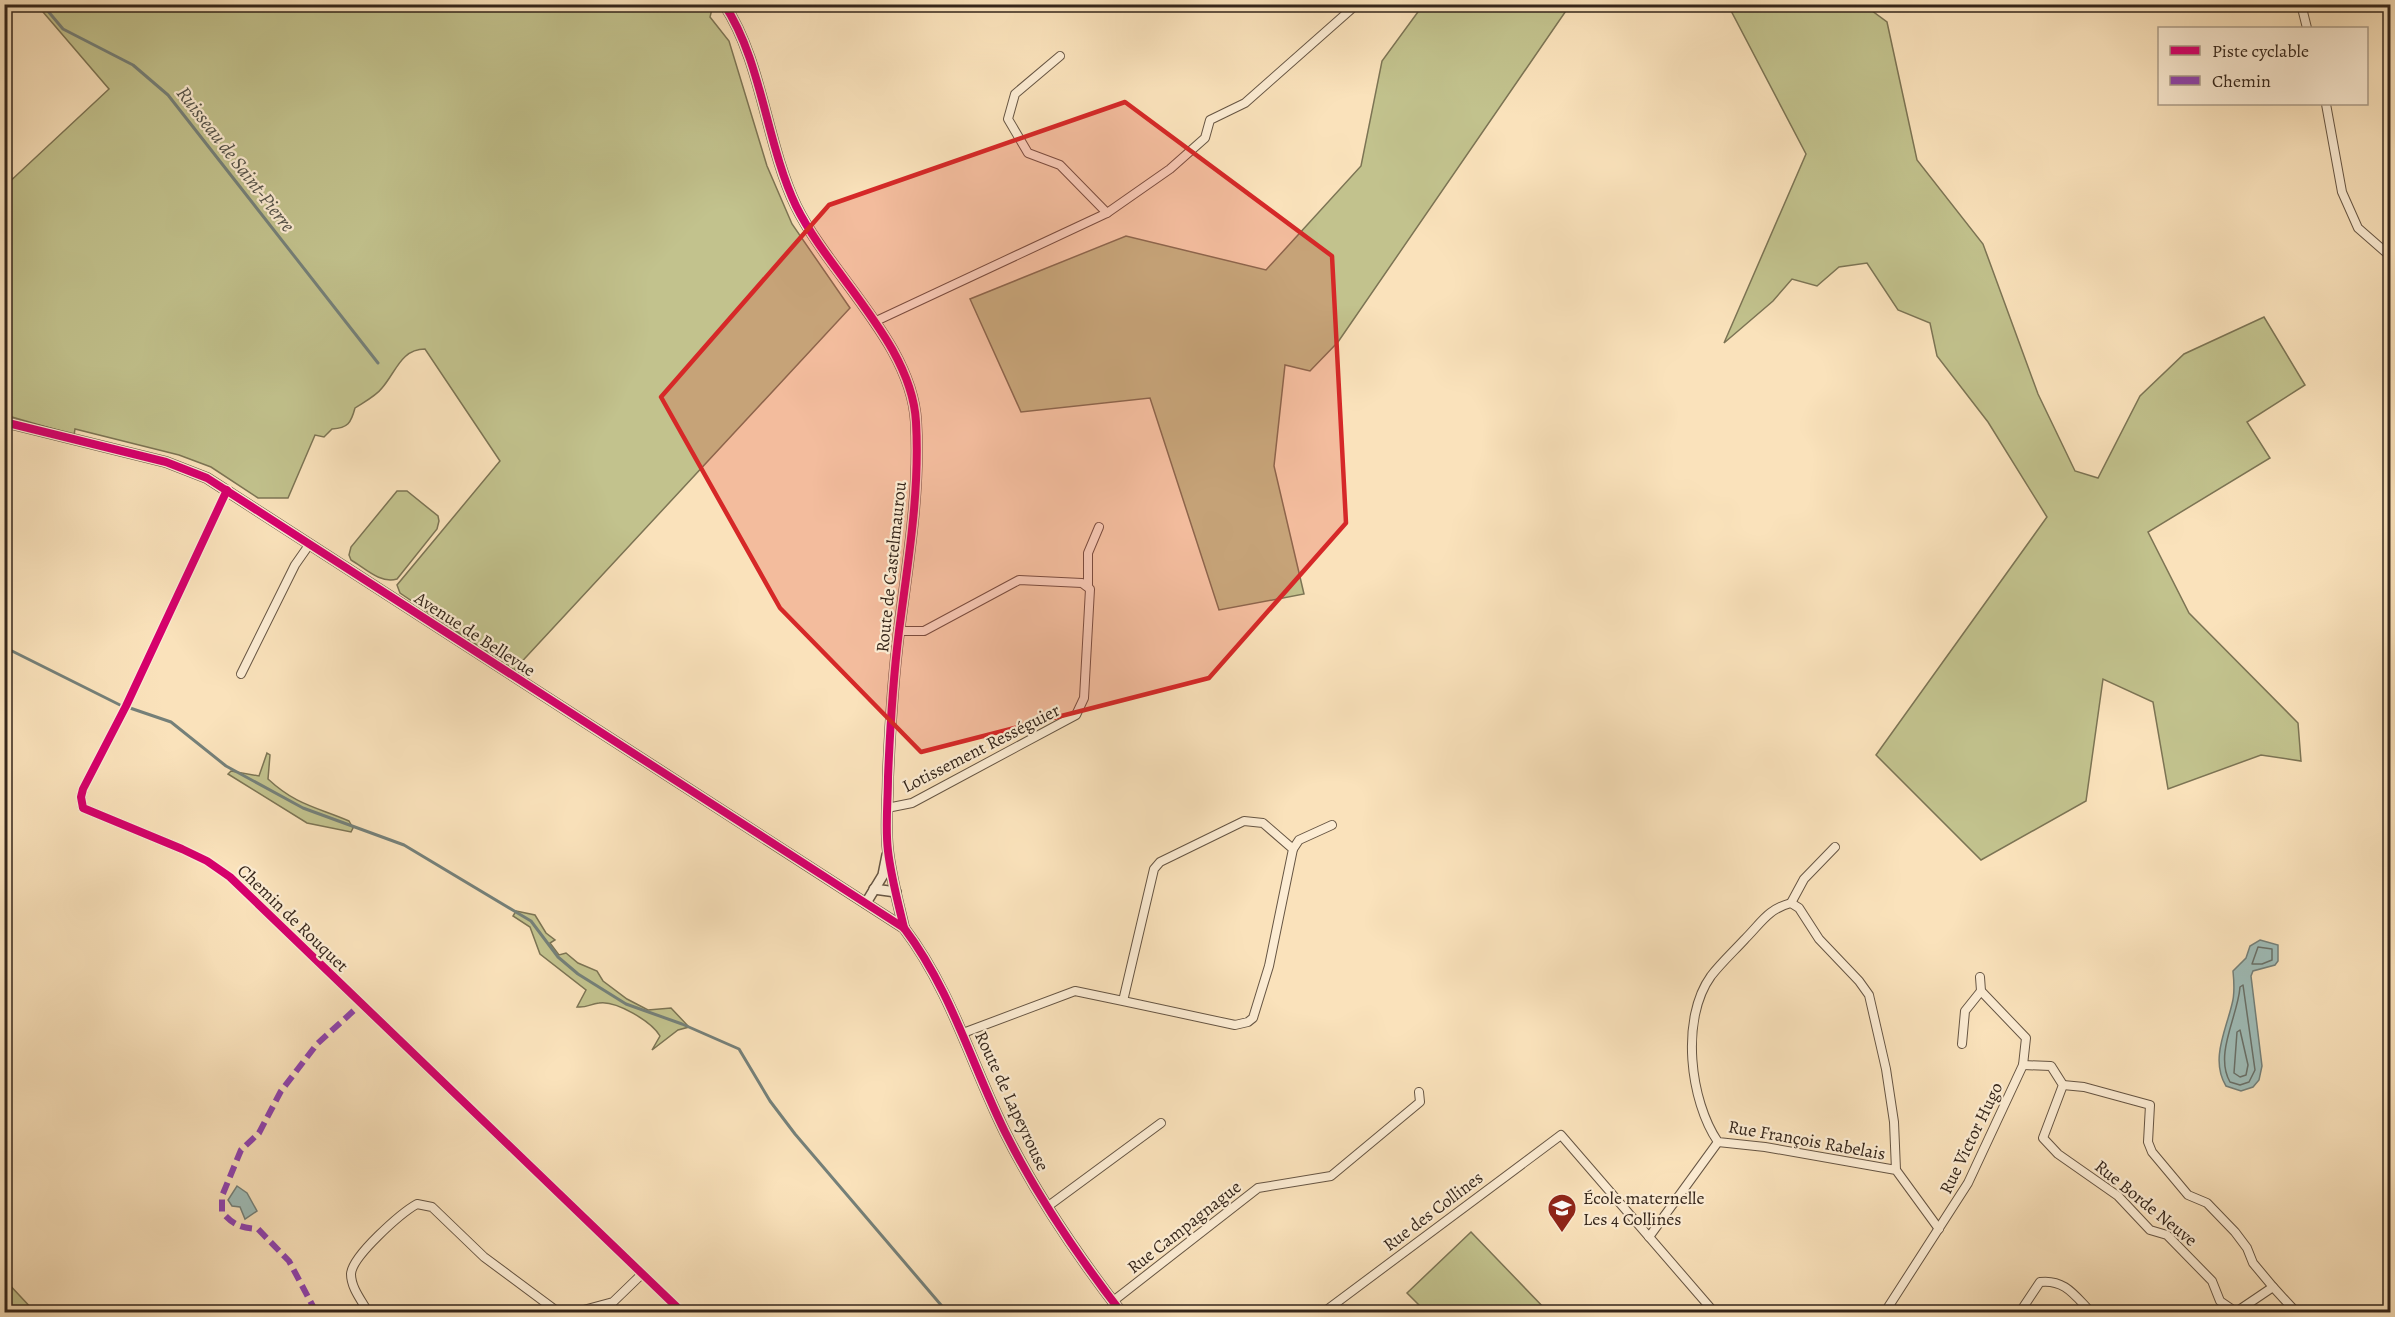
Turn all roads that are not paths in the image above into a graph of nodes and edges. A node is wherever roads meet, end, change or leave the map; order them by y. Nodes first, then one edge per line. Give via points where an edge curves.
1 (724, 4) edge
2 (1357, 4) edge
3 (2301, 4) edge
4 (2307, 27) edge
5 (1060, 56) dead end
6 (2326, 105) edge
7 (1107, 213) junction
8 (2391, 256) edge
9 (873, 322) junction
10 (4, 422) edge
11 (227, 490) junction
12 (1099, 527) dead end
13 (309, 545) junction
14 (1088, 585) junction
15 (899, 632) junction
16 (241, 674) dead end
17 (887, 808) junction
18 (1332, 825) dead end
19 (1835, 847) dead end
20 (1293, 849) junction
21 (888, 850) junction
22 (874, 889) junction
23 (896, 892) junction
24 (866, 903) junction
25 (1791, 903) junction
26 (904, 928) junction
27 (1980, 977) dead end
28 (1981, 991) junction
29 (1123, 1001) junction
30 (963, 1033) junction
31 (1962, 1044) dead end
32 (2023, 1065) junction
33 (2063, 1085) junction
34 (1419, 1092) dead end
35 (1161, 1123) dead end
36 (1718, 1142) junction
37 (1896, 1170) junction
38 (1047, 1207) junction
39 (1939, 1229) junction
40 (1649, 1237) junction
41 (642, 1274) junction
42 (2273, 1287) junction
43 (613, 1302) junction
44 (1112, 1302) junction
45 (368, 1312) edge
46 (558, 1312) edge
47 (576, 1312) edge
48 (616, 1312) edge
49 (682, 1312) edge
50 (1120, 1312) edge
51 (1324, 1312) edge
52 (1714, 1312) edge
53 (1885, 1312) edge
54 (2020, 1312) edge
55 (2091, 1312) edge
56 (2236, 1312) edge
57 (2296, 1312) edge

1 - 9 street, Route de Castelmaurou via 742,39 783,177 816,241
2 - 7 street via 1245,103 1210,120 1205,138 1170,169
3 - 4 street
5 - 7 street via 1015,93 1008,119 1028,153 1059,165
6 - 8 street via 2346,201 2358,228
7 - 9 street
9 - 15 street, Route de Castelmaurou via 901,363 912,391 916,421 913,532
10 - 11 street, Avenue de Bellevue via 166,462
11 - 13 street, Avenue de Bellevue
11 - 41 street, Chemin de Rouquet via 83,789 83,808 183,849 230,878
12 - 14 street, Lotissement Rességuier via 1088,553
13 - 16 street via 295,565
13 - 24 street, Avenue de Bellevue
14 - 15 street via 1019,580 924,631
14 - 17 street, Lotissement Rességuier via 1091,596 1084,698 1076,716 912,803
15 - 17 street, Route de Castelmaurou
17 - 21 street, Route de Castelmaurou
18 - 20 street via 1299,840
19 - 25 street via 1804,879
20 - 29 street via 1263,823 1244,821 1160,862 1154,869
20 - 29 street via 1269,966 1253,1018 1235,1025
21 - 22 street, Route de Castelmaurou via 883,875
21 - 23 street, Route de Castelmaurou
22 - 23 street
22 - 24 street, Route de Castelmaurou
23 - 26 street, Route de Castelmaurou
24 - 26 street, Avenue de Bellevue
25 - 36 street, Rue François Rabelais via 1774,908 1710,977 1698,1005 1692,1062 1701,1107
25 - 37 street, Rue François Rabelais via 1869,995 1886,1069
26 - 30 street, Route de Lapeyrouse via 935,973
27 - 28 street
28 - 31 street via 1965,1011
28 - 32 street, Rue Victor Hugo via 2026,1038
29 - 30 street via 1075,991
30 - 38 street, Route de Lapeyrouse via 1005,1131
32 - 33 street via 2051,1066
32 - 39 street, Rue Victor Hugo via 1968,1183
33 - 42 street, Rue Borde Neuve via 2150,1105 2148,1142 2152,1152 2188,1195 2207,1203 2235,1232
33 - 56 street, Rue Borde Neuve via 2043,1138 2058,1154 2118,1196 2150,1230 2167,1235 2212,1281 2220,1301
34 - 44 street, Rue Campagnague via 1420,1102 1331,1176 1258,1188
35 - 38 street
36 - 37 street, Rue François Rabelais
36 - 40 street
37 - 39 street, Rue François Rabelais
38 - 44 street, Route de Lapeyrouse
39 - 53 street, Rue Victor Hugo
40 - 51 street, Rue des Collines via 1561,1135
40 - 52 street
41 - 43 street
41 - 49 street, Chemin de Rouquet
42 - 56 street, Rue Borde Neuve
42 - 57 street, Rue Borde Neuve
43 - 47 street
43 - 48 street
44 - 50 street, Route de Lapeyrouse
45 - 46 street via 351,1275 356,1260 417,1204 432,1207 484,1257
54 - 55 street via 2040,1282 2050,1281 2059,1282

